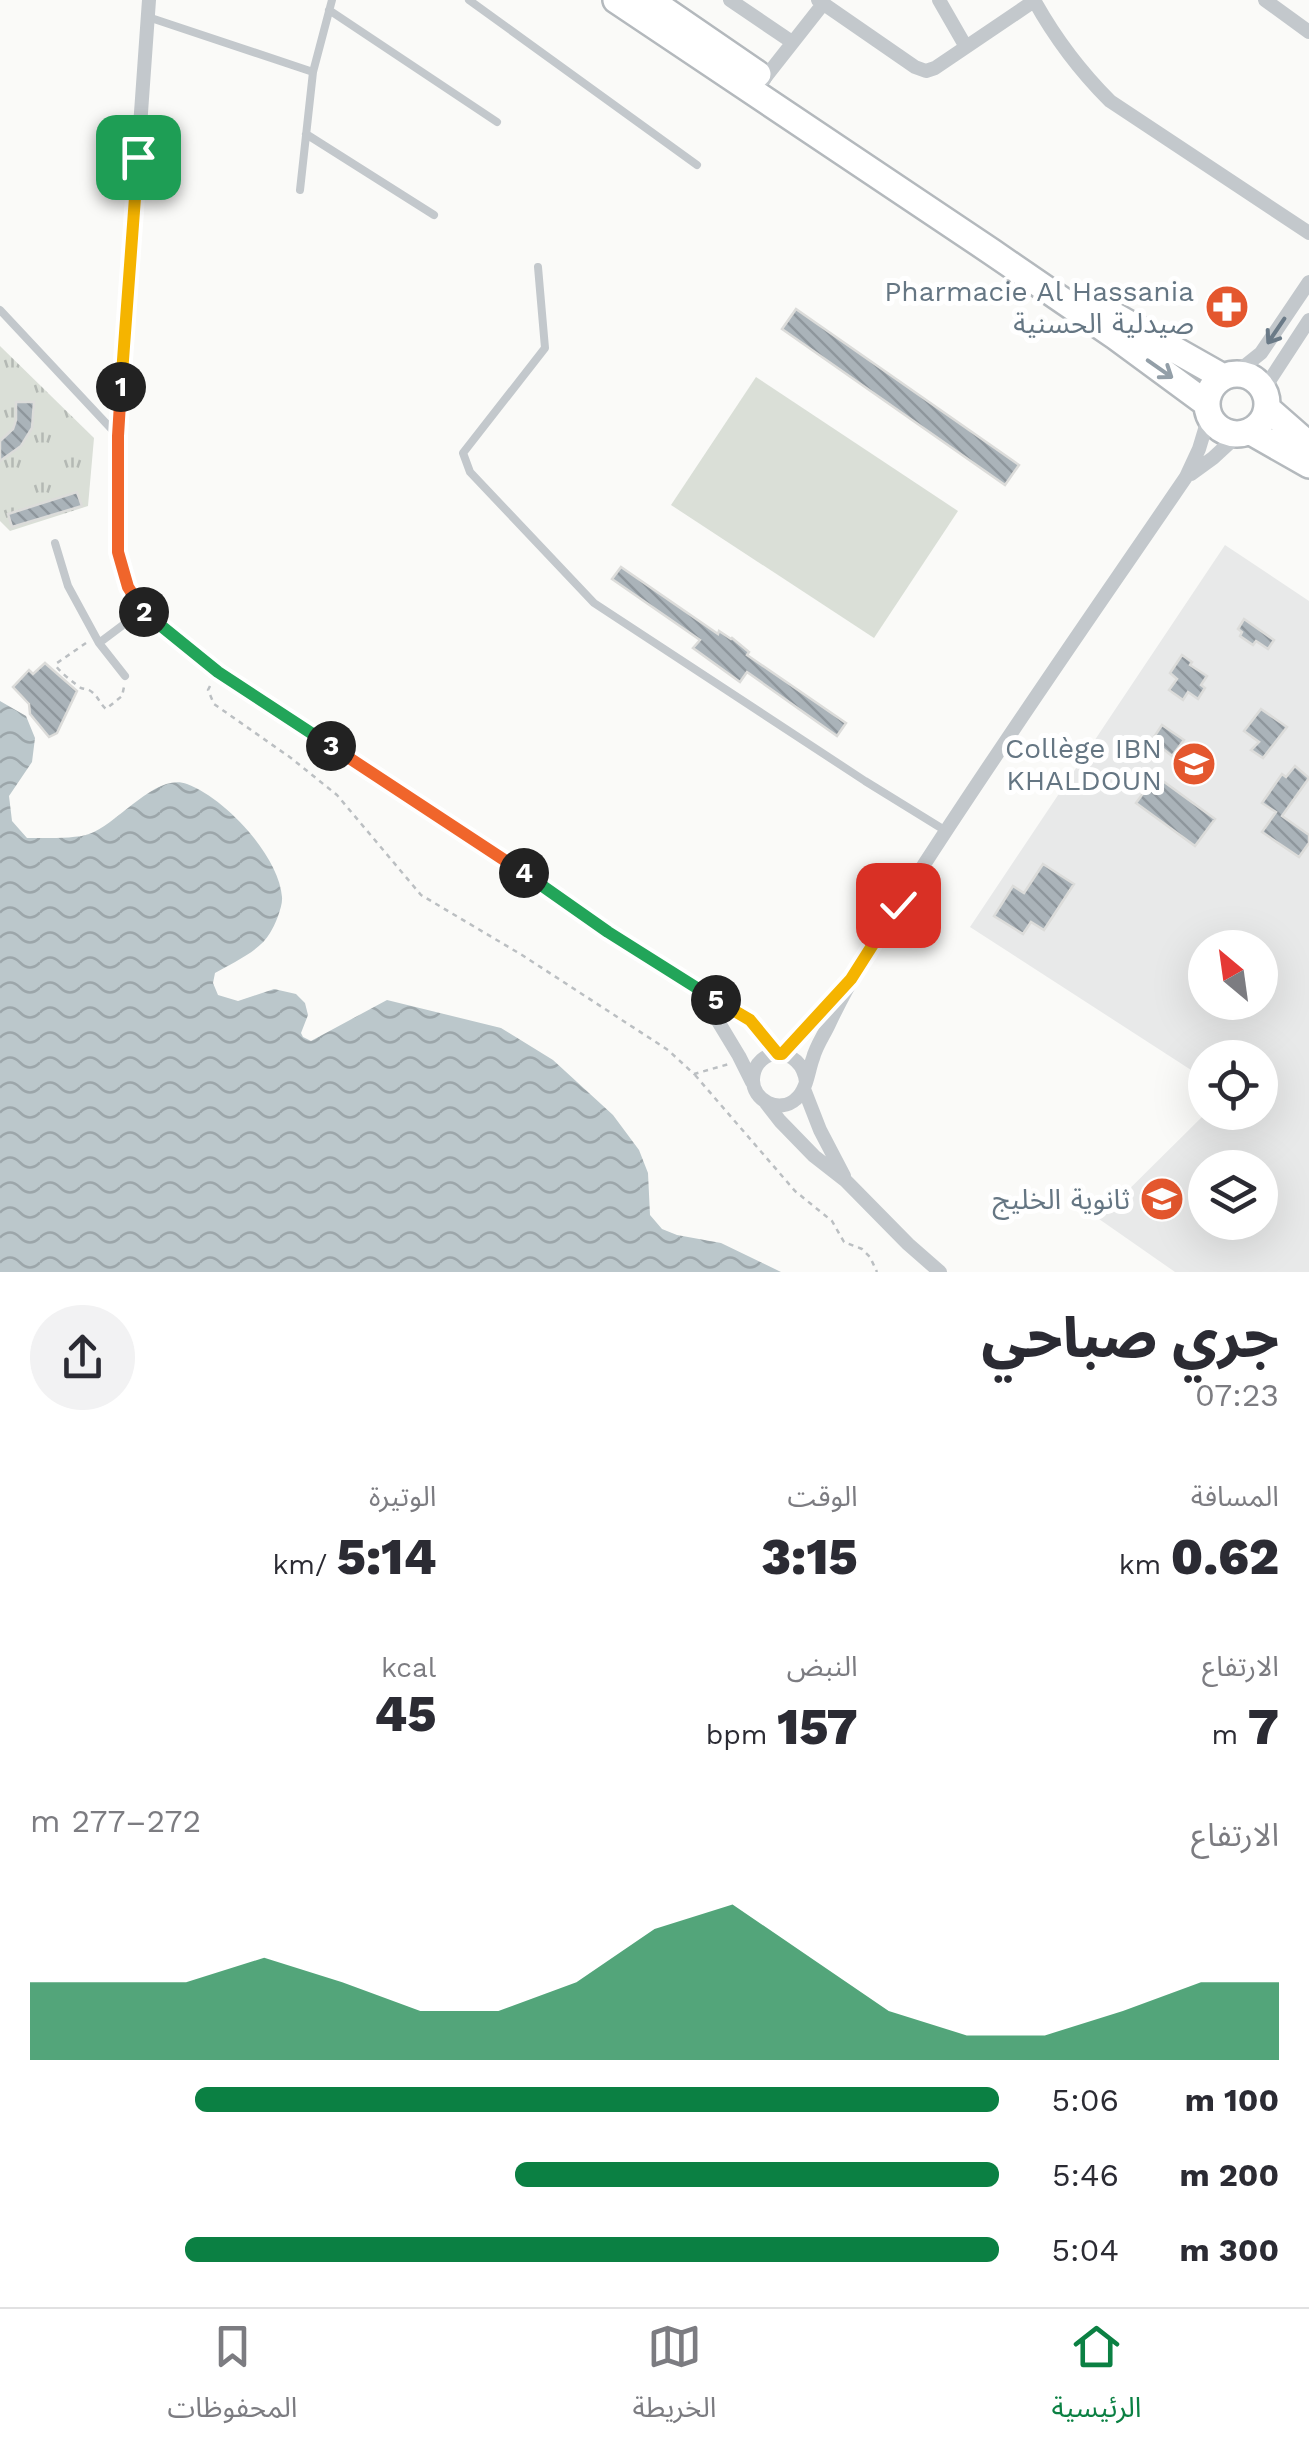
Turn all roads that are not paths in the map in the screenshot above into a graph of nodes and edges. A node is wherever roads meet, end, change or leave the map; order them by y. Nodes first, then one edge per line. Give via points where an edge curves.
1 (149, 0) edge
2 (470, 0) edge
3 (616, 0) edge
4 (650, 0) edge
5 (730, 0) edge
6 (939, 0) edge
7 (1034, 0) edge
8 (1265, 0) edge
9 (820, 2) edge
10 (331, 5) edge
11 (148, 17) junction
12 (1309, 32) edge
13 (792, 42) junction
14 (966, 47) junction
15 (312, 72) junction
16 (764, 79) junction
17 (496, 122) dead end
18 (306, 134) junction
19 (697, 165) dead end
20 (300, 190) dead end
21 (434, 215) dead end
22 (1309, 233) edge
23 (538, 267) dead end
24 (1309, 282) edge
25 (0, 310) edge
26 (1306, 328) edge
27 (1229, 375) junction
28 (1266, 399) junction
29 (1208, 410) junction
30 (1244, 433) junction
31 (118, 436) junction
32 (1309, 445) edge
33 (1309, 465) edge
34 (1186, 477) junction
35 (55, 543) dead end
36 (142, 610) junction
37 (97, 640) junction
38 (125, 676) road end
39 (946, 831) junction
40 (851, 979) junction
41 (700, 992) junction
42 (780, 1054) junction
43 (754, 1085) junction
44 (805, 1086) junction
45 (766, 1102) junction
46 (846, 1181) junction
47 (940, 1272) edge

1 - 11 street
2 - 19 lane
3 -> 29 highway via 1116,337
4 - 16 highway
5 - 13 street
6 - 14 street
7 - 14 street
7 - 22 street via 1057,41 1110,101
8 - 12 street
9 - 13 street
9 - 14 street via 926,71
10 - 15 lane
10 - 17 lane
11 - 15 lane
11 - 31 street
13 - 16 street
15 - 18 lane
16 - 27 highway via 1117,318
18 - 20 lane
18 - 21 lane
23 - 39 lane via 545,348 463,453 470,472 594,604
24 -> 27 street via 1261,353
25 - 31 lane
26 - 28 street
27 - 28 highway via 1260,383
27 - 29 highway via 1208,393
28 - 30 highway via 1259,426
28 - 32 highway
29 - 30 highway via 1226,433
29 - 34 street
30 - 33 highway
30 - 34 street
31 - 36 street via 118,552
34 - 39 street
35 - 37 lane via 68,586
36 - 37 lane
36 - 41 street via 218,672
37 - 38 lane
39 - 40 street
40 - 42 street
40 - 44 street via 814,1052
41 - 42 street via 750,1020
41 - 43 street
42 - 43 street via 758,1064
42 - 44 street via 800,1062
43 - 45 street
44 - 45 street via 788,1104
44 - 46 street
45 - 46 street
46 - 47 street

